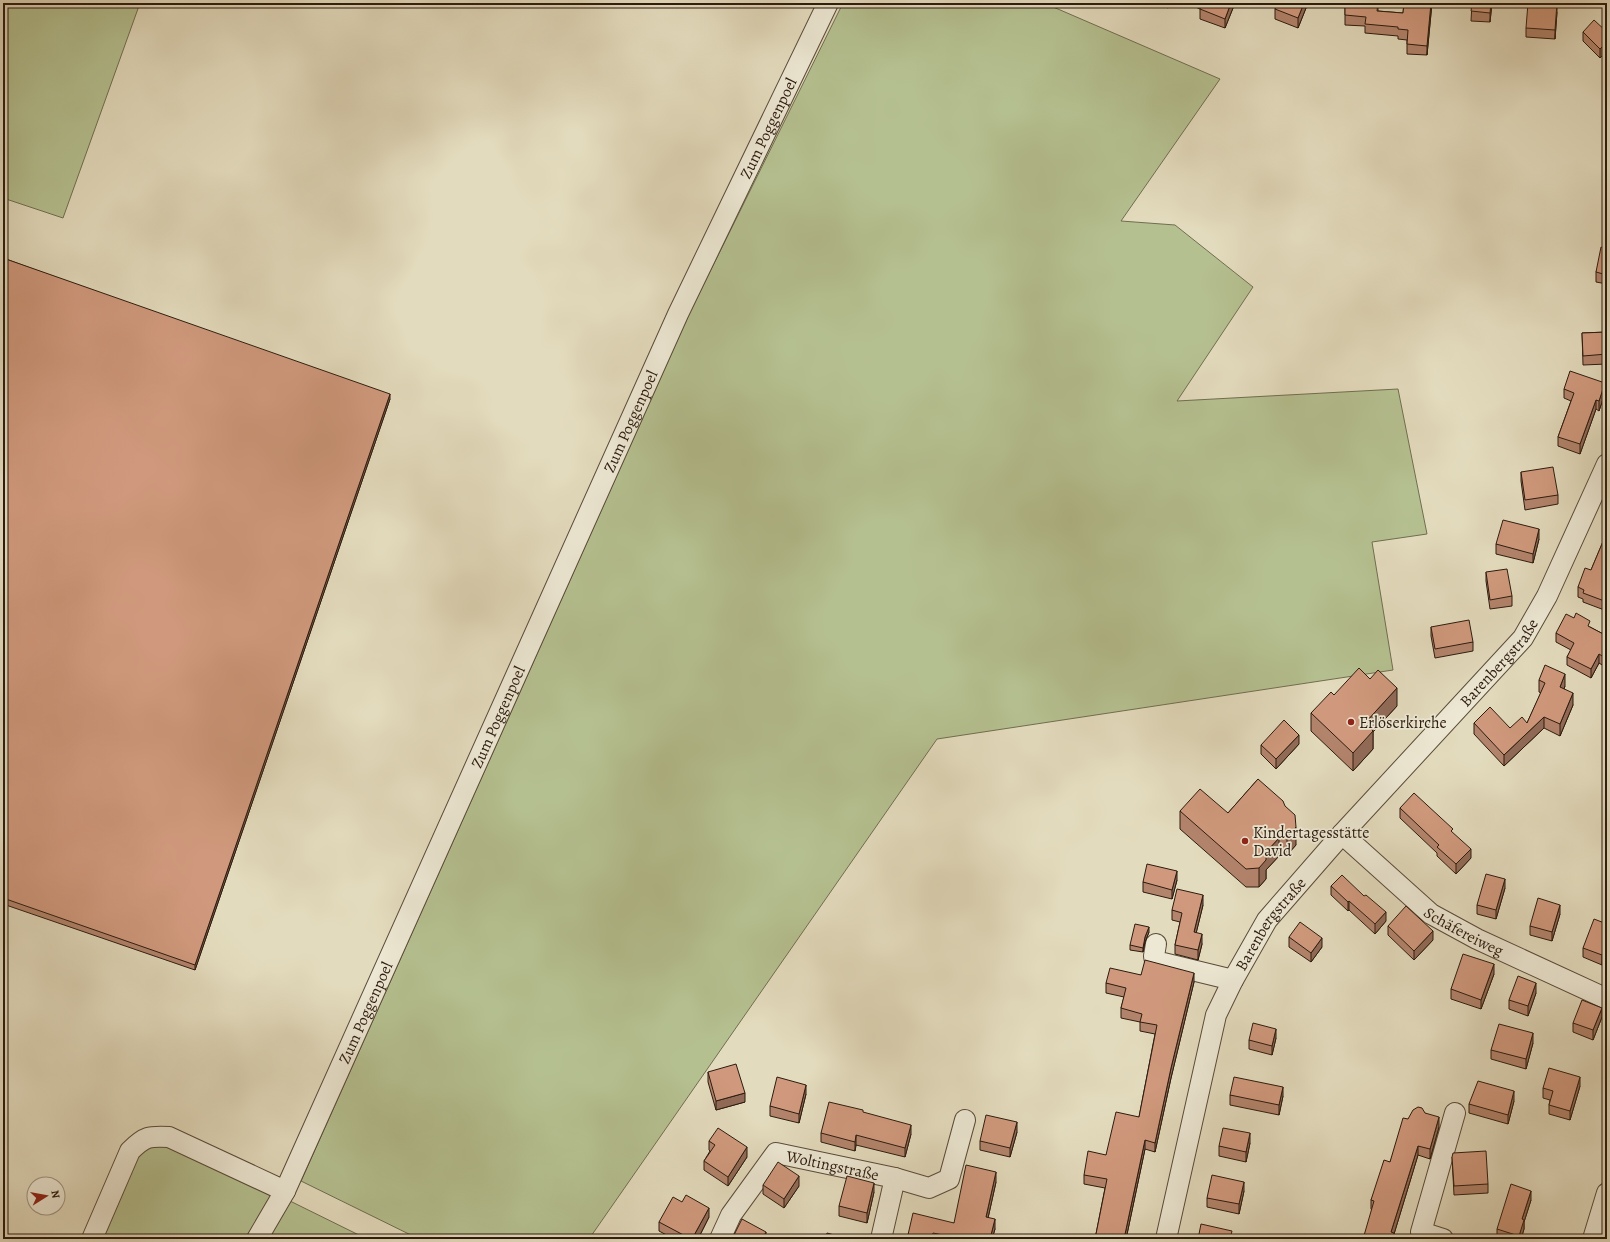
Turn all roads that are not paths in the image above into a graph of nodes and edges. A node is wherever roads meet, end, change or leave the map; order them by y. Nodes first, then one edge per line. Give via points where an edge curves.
1 (828, 3) edge
2 (1607, 464) edge
3 (1342, 834) junction
4 (1156, 944) dead end
5 (1233, 980) junction
6 (1607, 999) edge
7 (1455, 1113) dead end
8 (965, 1120) dead end
9 (895, 1178) junction
10 (285, 1191) junction
11 (1607, 1193) edge
12 (1420, 1236) edge
13 (92, 1239) edge
14 (257, 1239) edge
15 (720, 1239) edge
16 (881, 1239) edge
17 (1166, 1239) edge
18 (1443, 1239) edge
19 (1592, 1239) edge

1 - 10 street, Zum Poggenpoel via 678,314
2 - 3 street, Barenbergstraße via 1547,596 1523,638
3 - 5 street, Barenbergstraße via 1267,920
3 - 6 street, Schäfereiweg via 1431,914 1477,940
4 - 5 street via 1155,961
5 - 17 street, Barenbergstraße via 1216,1015
7 - 12 street
8 - 9 street, Woltingstraße via 949,1179 928,1188
9 - 15 street, Woltingstraße via 776,1154 731,1215
9 - 16 street, Woltingstraße
10 - 13 street via 169,1137 151,1136 130,1151
10 - 14 street, Zum Poggenpoel
11 - 19 street
12 - 18 street

